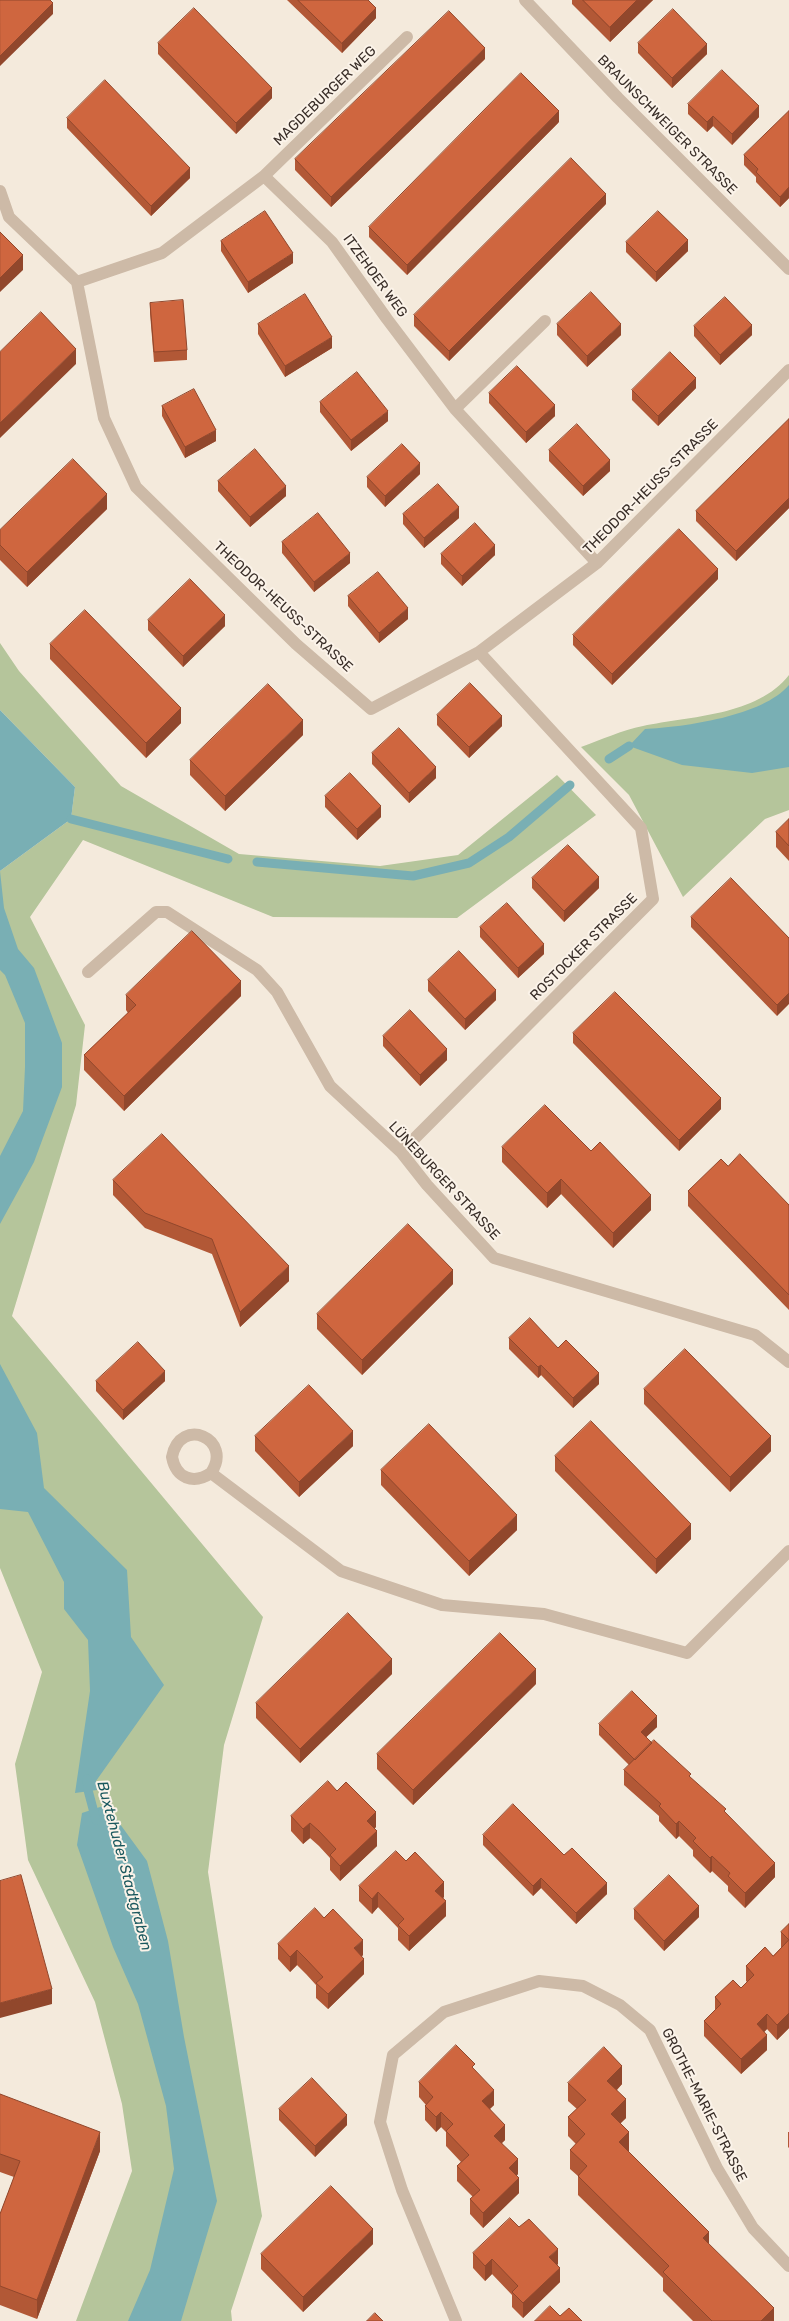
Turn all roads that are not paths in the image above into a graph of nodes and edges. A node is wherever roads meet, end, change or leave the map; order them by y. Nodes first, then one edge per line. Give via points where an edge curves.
1 (526, 0) edge
2 (407, 36) dead end
3 (264, 176) junction
4 (0, 191) edge
5 (789, 269) edge
6 (77, 282) junction
7 (545, 321) dead end
8 (789, 370) edge
9 (455, 409) junction
10 (597, 563) junction
11 (480, 652) junction
12 (88, 972) dead end
13 (400, 1152) junction
14 (789, 1362) edge
15 (211, 1473) dead end
16 (789, 1551) edge
17 (789, 2266) edge
18 (456, 2321) edge

1 - 5 street, BRAUNSCHWEIGER STRASSE via 618,98
2 - 3 street, MAGDEBURGER WEG
3 - 6 street via 162,253
3 - 9 street, ITZEHOER WEG via 332,242
4 - 6 street via 10,217
6 - 11 street, THEODOR-HEUSS-STRASSE via 104,418 136,487 296,644 371,709
7 - 9 street
8 - 10 street, THEODOR-HEUSS-STRASSE
9 - 10 street, ITZEHOER WEG
10 - 11 street, THEODOR-HEUSS-STRASSE
11 - 13 street, ROSTOCKER STRASSE via 641,828 653,900
12 - 13 street, LÜNEBURGER STRASSE via 156,912 167,912 257,970 277,992 330,1086
13 - 14 street, LÜNEBURGER STRASSE via 494,1258 755,1335
15 - 16 street via 341,1571 442,1605 544,1614 687,1653
17 - 18 street, GROTHE-MARIE-STRASSE via 753,2228 717,2168 650,2030 620,2005 583,1986 540,1981 444,2012 392,2055 380,2122 402,2190

